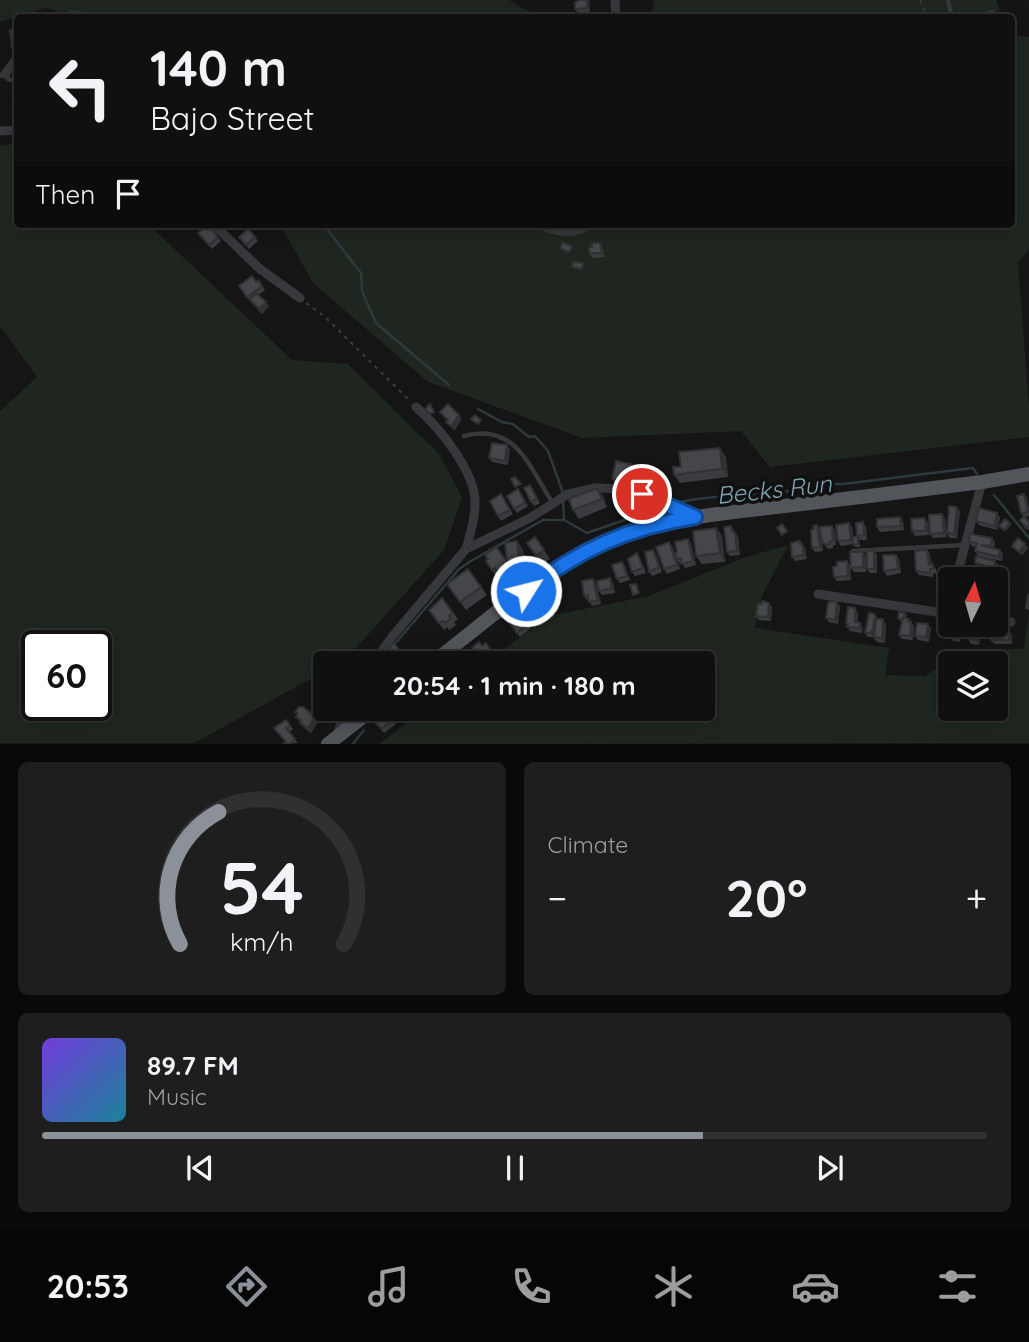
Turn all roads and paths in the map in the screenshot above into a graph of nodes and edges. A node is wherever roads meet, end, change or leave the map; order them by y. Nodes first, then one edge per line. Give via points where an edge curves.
1 (992, 12) dead end
2 (986, 14) edge
3 (14, 60) edge
4 (3, 75) edge
5 (217, 228) edge
6 (551, 228) edge
7 (584, 228) edge
8 (300, 298) joint
9 (416, 407) joint
10 (464, 436) dead end
11 (1029, 474) edge
12 (982, 482) junction
13 (555, 501) junction
14 (695, 517) junction
15 (966, 544) junction
16 (466, 549) junction
17 (853, 551) edge
18 (959, 567) edge
19 (818, 594) dead end
20 (938, 612) edge
21 (1008, 622) edge
22 (1011, 622) dead end
23 (382, 651) edge
24 (448, 651) edge
25 (341, 721) edge
26 (357, 721) edge
27 (332, 740) edge

1 - 2 lane
3 - 4 street
5 - 8 street via 260,269
6 - 7 street via 570,233
8 - 9 path
9 - 16 street via 435,424 472,487 476,503
10 - 13 lane via 499,435 512,442
11 - 12 main road
12 - 14 main road
12 - 15 street
13 - 14 street via 594,488 628,489
13 - 16 street
14 - 24 main road via 637,530 584,552
15 - 17 lane
15 - 18 street
16 - 23 street
19 - 20 street
21 - 22 street
25 - 27 street
26 - 27 main road

